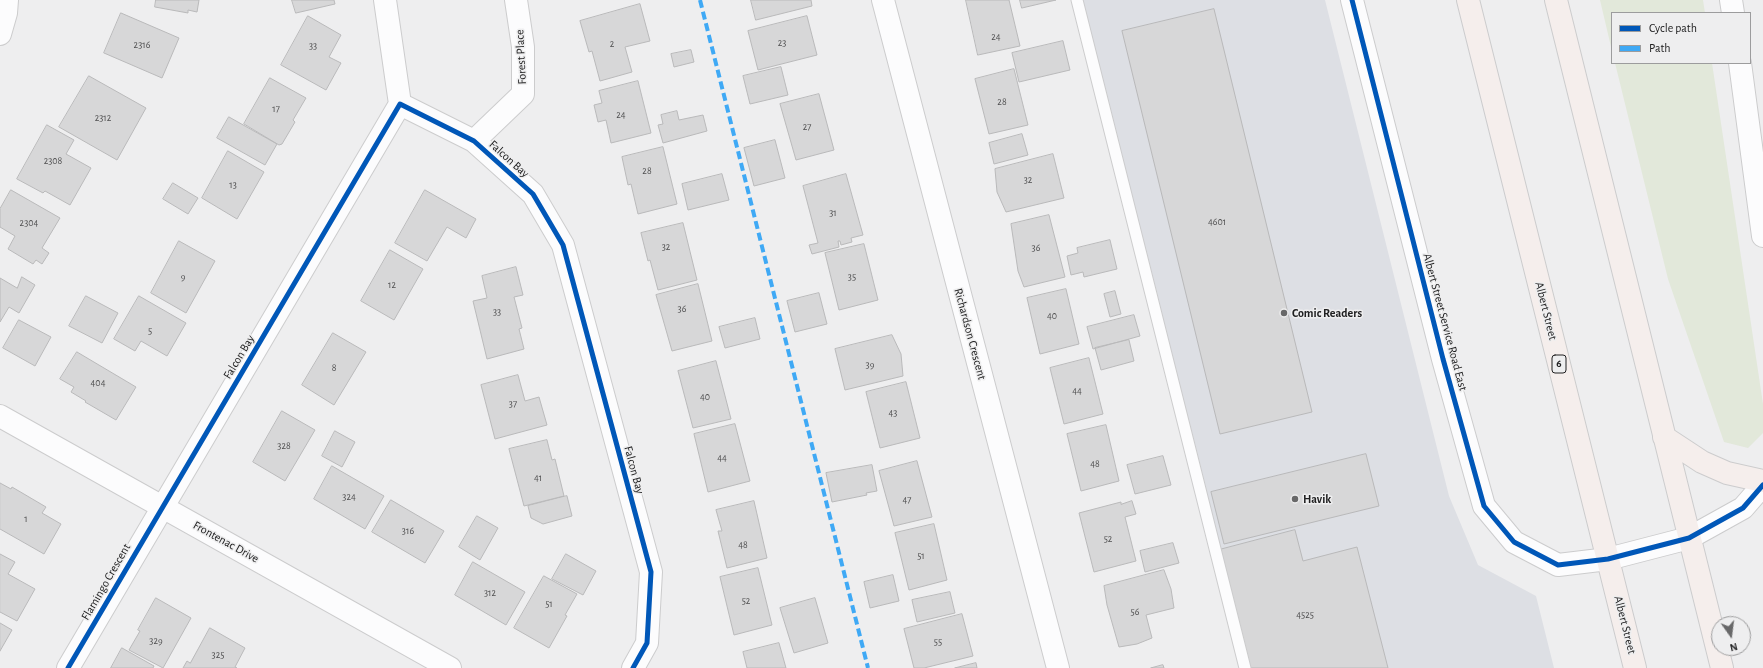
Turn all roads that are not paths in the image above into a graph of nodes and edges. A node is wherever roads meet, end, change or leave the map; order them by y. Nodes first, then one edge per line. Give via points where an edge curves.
1 (7, 0) edge
2 (384, 0) edge
3 (516, 0) edge
4 (883, 0) edge
5 (1077, 0) edge
6 (1352, 0) edge
7 (1468, 0) edge
8 (1556, 0) edge
9 (1731, 0) edge
10 (1733, 12) edge
11 (0, 34) edge
12 (1740, 64) edge
13 (400, 104) junction
14 (474, 142) junction
15 (1763, 236) edge
16 (0, 416) edge
17 (1664, 437) junction
18 (1763, 481) edge
19 (1763, 486) edge
20 (162, 506) junction
21 (1689, 538) junction
22 (1608, 559) junction
23 (68, 668) edge
24 (450, 668) edge
25 (633, 668) edge
26 (1058, 668) edge
27 (1245, 668) edge
28 (1635, 668) edge
29 (1722, 668) edge

1 - 11 street
2 - 13 street
3 - 14 street, Forest Place via 523,47 523,94
4 - 26 street, Richardson Crescent
5 - 27 lane
6 - 22 street, Albert Street Service Road East via 1443,359 1484,506 1514,542 1558,565
7 - 22 main road, Albert Street / 6
8 - 17 main road
9 - 10 street
12 - 15 street
13 - 14 street, Falcon Bay
13 - 20 street, Falcon Bay
14 - 25 street, Falcon Bay via 533,194 563,245 651,572 647,644
16 - 20 street, Frontenac Drive
17 - 18 main road via 1714,468
17 - 21 main road
19 - 21 street, Albert Street Service Road East via 1743,508
20 - 23 street, Flamingo Crescent
20 - 24 street, Frontenac Drive
21 - 22 street, Albert Street Service Road East
21 - 29 main road
22 - 28 main road, Albert Street / 6

